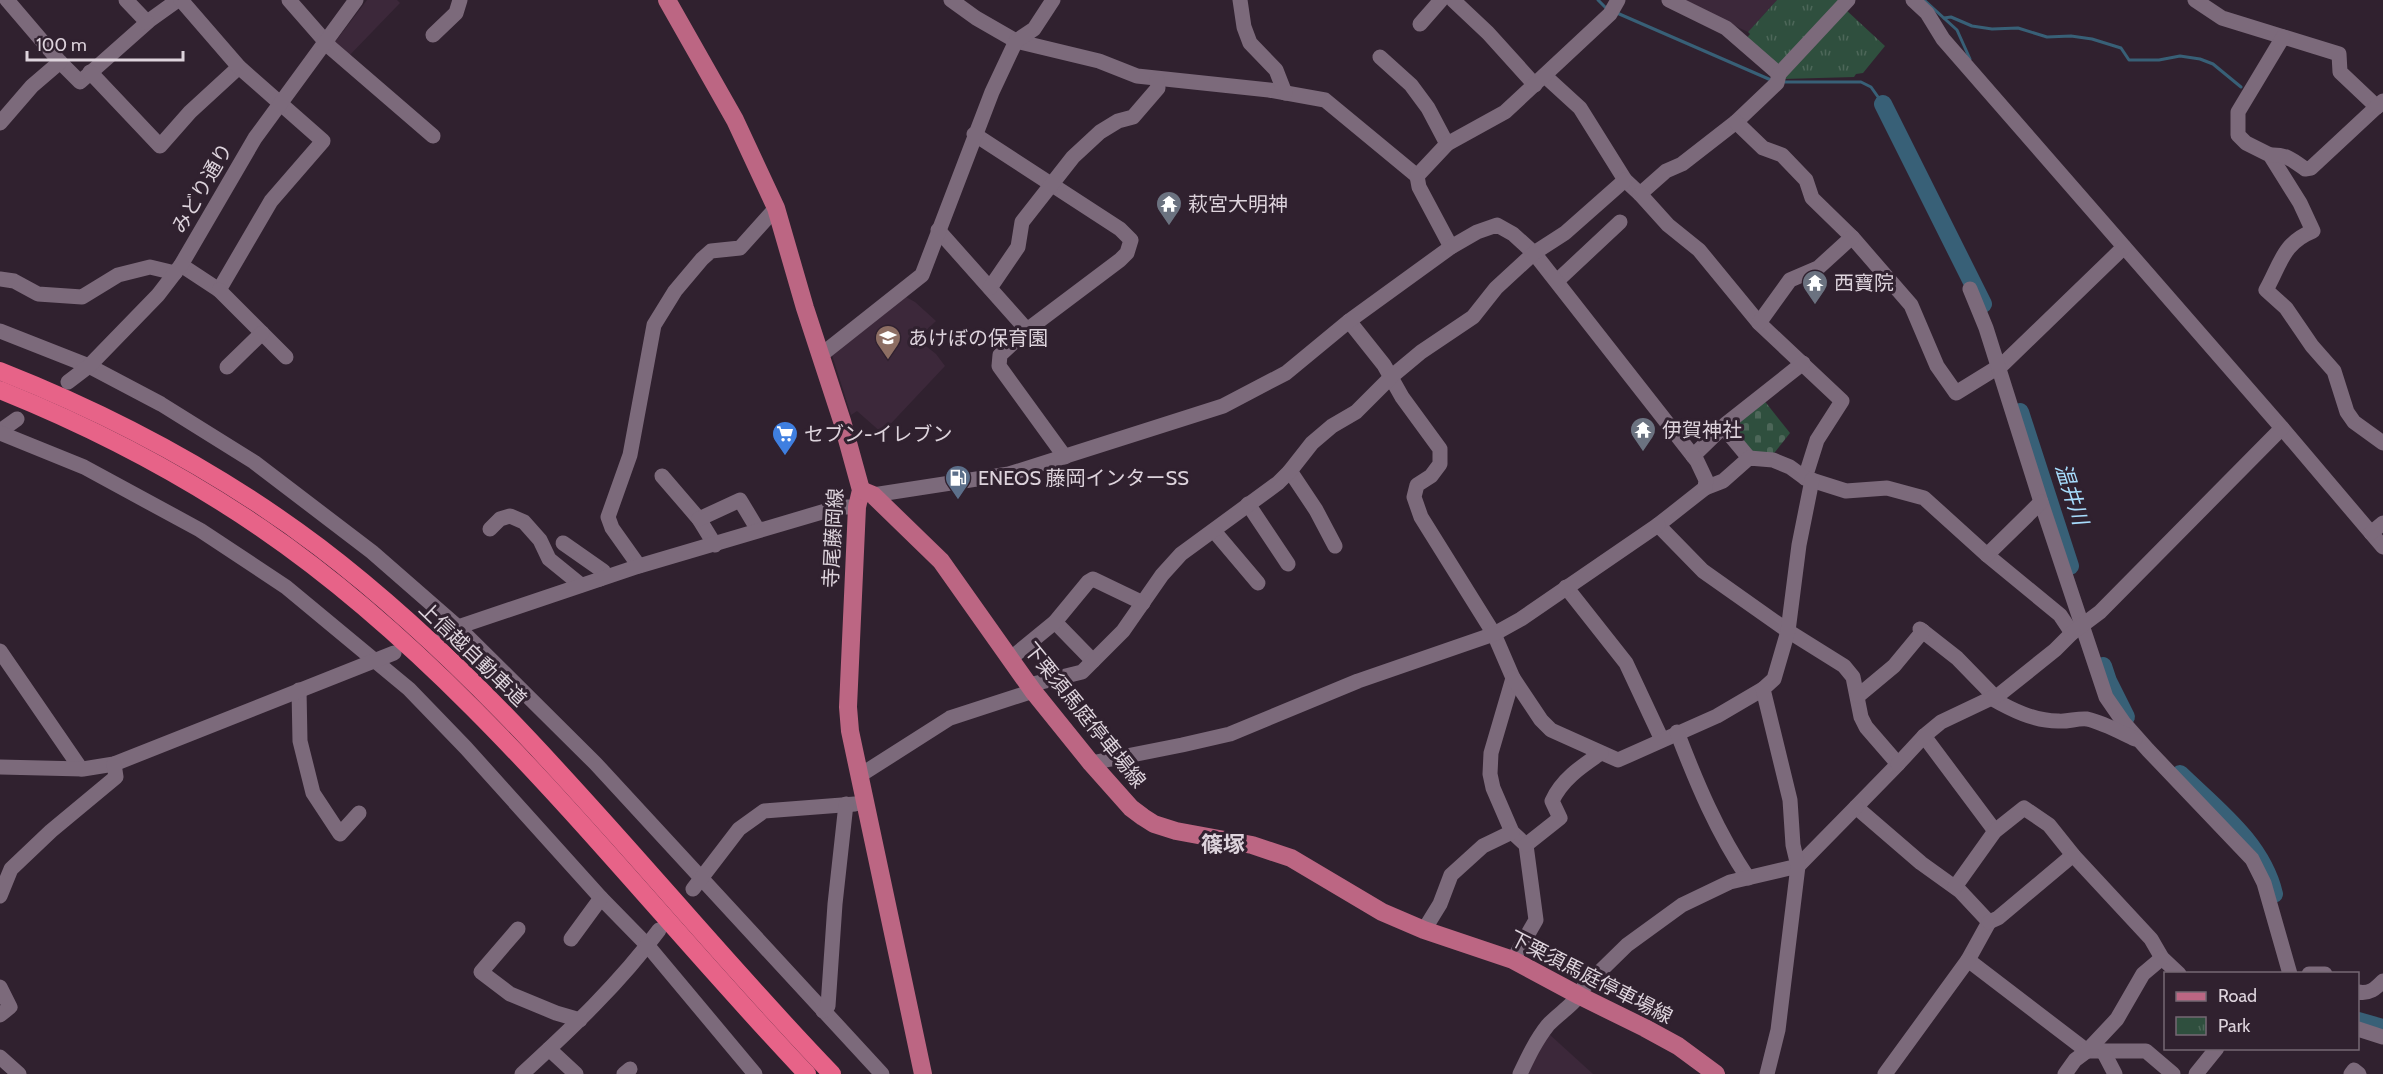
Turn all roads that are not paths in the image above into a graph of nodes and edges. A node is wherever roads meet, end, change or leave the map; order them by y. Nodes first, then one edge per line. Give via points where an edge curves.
1 (7, 0) edge
2 (126, 0) edge
3 (180, 0) edge
4 (289, 0) edge
5 (356, 0) edge
6 (460, 0) edge
7 (667, 0) edge
8 (951, 0) edge
9 (1053, 0) edge
10 (1240, 0) edge
11 (1453, 0) edge
12 (1618, 0) edge
13 (1669, 0) edge
14 (1848, 0) edge
15 (1913, 0) edge
16 (2195, 0) edge
17 (1436, 2) edge
18 (147, 22) junction
19 (1420, 24) dead end
20 (434, 35) dead end
21 (2283, 37) junction
22 (325, 41) junction
23 (1016, 41) junction
24 (1380, 57) dead end
25 (60, 62) junction
26 (239, 67) junction
27 (90, 72) junction
28 (1779, 74) junction
29 (1157, 80) junction
30 (1540, 80) junction
31 (1285, 93) junction
32 (279, 102) junction
33 (2381, 104) edge
34 (1736, 122) junction
35 (0, 123) edge
36 (974, 134) junction
37 (433, 136) dead end
38 (1447, 144) junction
39 (2270, 155) junction
40 (1417, 176) junction
41 (1626, 180) junction
42 (1053, 184) junction
43 (1640, 194) junction
44 (776, 208) junction
45 (1620, 222) dead end
46 (938, 230) junction
47 (1852, 237) junction
48 (2124, 247) junction
49 (1451, 248) junction
50 (1534, 253) junction
51 (178, 269) junction
52 (0, 279) edge
53 (1557, 281) junction
54 (990, 288) junction
55 (219, 290) junction
56 (1970, 290) dead end
57 (1349, 321) junction
58 (1759, 323) junction
59 (1027, 330) junction
60 (0, 331) edge
61 (262, 333) junction
62 (821, 355) junction
63 (286, 357) dead end
64 (1803, 363) junction
65 (89, 366) junction
66 (227, 367) dead end
67 (1998, 368) junction
68 (0, 371) edge
69 (1391, 377) junction
70 (68, 382) dead end
71 (0, 390) edge
72 (17, 419) dead end
73 (1724, 428) junction
74 (2282, 428) junction
75 (0, 432) edge
76 (2383, 443) edge
77 (1693, 456) junction
78 (1065, 457) junction
79 (1749, 458) junction
80 (1290, 471) junction
81 (662, 477) dead end
82 (1809, 479) junction
83 (1705, 488) junction
84 (864, 497) junction
85 (2041, 502) junction
86 (1248, 504) junction
87 (699, 519) junction
88 (2383, 523) edge
89 (1658, 525) junction
90 (490, 529) dead end
91 (758, 530) junction
92 (1214, 531) junction
93 (2371, 533) junction
94 (563, 543) dead end
95 (715, 545) junction
96 (1335, 546) dead end
97 (2383, 548) edge
98 (1987, 555) junction
99 (1288, 564) dead end
100 (639, 566) junction
101 (600, 579) junction
102 (1258, 583) dead end
103 (581, 585) junction
104 (1566, 587) junction
105 (1143, 603) junction
106 (1055, 622) junction
107 (2083, 625) junction
108 (459, 628) junction
109 (1788, 631) junction
110 (443, 632) dead end
111 (1494, 634) junction
112 (0, 651) edge
113 (394, 653) dead end
114 (1010, 659) junction
115 (374, 660) junction
116 (1093, 661) junction
117 (1512, 678) junction
118 (1031, 688) junction
119 (1763, 689) junction
120 (299, 690) junction
121 (1858, 696) junction
122 (1993, 698) junction
123 (1677, 732) junction
124 (1924, 736) junction
125 (1662, 740) junction
126 (2139, 740) junction
127 (1601, 753) junction
128 (1091, 763) junction
129 (114, 764) junction
130 (1898, 764) junction
131 (0, 767) edge
132 (81, 769) junction
133 (859, 776) junction
134 (855, 804) junction
135 (1856, 807) junction
136 (359, 813) dead end
137 (1995, 831) junction
138 (1512, 832) junction
139 (1526, 845) junction
140 (2073, 855) junction
141 (1798, 866) junction
142 (1748, 878) junction
143 (697, 884) junction
144 (1955, 887) junction
145 (0, 896) edge
146 (601, 898) junction
147 (1989, 922) junction
148 (518, 929) dead end
149 (659, 930) dead end
150 (1424, 930) junction
151 (571, 939) dead end
152 (648, 946) junction
153 (2162, 958) junction
154 (1513, 960) junction
155 (1968, 960) junction
156 (2177, 972) edge
157 (2289, 972) edge
158 (2383, 981) edge
159 (0, 987) edge
160 (2359, 992) edge
161 (1580, 996) junction
162 (823, 1011) junction
163 (0, 1015) edge
164 (580, 1020) junction
165 (2359, 1029) edge
166 (2383, 1037) edge
167 (549, 1049) junction
168 (2215, 1050) edge
169 (2095, 1051) junction
170 (0, 1057) edge
171 (19, 1074) edge
172 (522, 1074) edge
173 (576, 1074) edge
174 (755, 1074) edge
175 (807, 1074) edge
176 (832, 1074) edge
177 (882, 1074) edge
178 (923, 1074) edge
179 (1520, 1074) edge
180 (1716, 1074) edge
181 (1767, 1074) edge
182 (1885, 1074) edge
183 (2066, 1074) edge
184 (2115, 1074) edge
185 (2173, 1074) edge
186 (2196, 1074) edge
187 (2351, 1074) edge
188 (2358, 1074) edge

1 - 25 street
2 - 18 street
3 - 18 street
3 - 26 street
4 - 22 street
5 - 22 street, みどり通り
6 - 20 street via 456,13
7 - 44 main road, 寺尾藤岡線 via 735,120
8 - 23 street
9 - 23 street via 1034,29
10 - 31 street via 1250,43 1276,70
11 - 30 street
12 - 30 street via 1610,14
13 - 28 street via 1726,28
14 - 28 street
15 - 48 street
16 - 21 street via 2222,18
17 - 19 street
18 - 27 street
21 - 33 street via 2339,54 2340,72
21 - 39 street via 2238,112 2238,135
22 - 32 street, みどり通り
22 - 37 street
23 - 29 street via 1073,53
23 - 36 street
24 - 38 street via 1411,85
25 - 27 street via 80,82
25 - 35 street via 32,86
26 - 27 street via 160,146
26 - 32 street
28 - 34 street via 1777,83
29 - 31 street
29 - 42 street via 1158,88 1133,117 1100,132
30 - 38 street via 1505,112
30 - 41 street via 1580,108
31 - 40 street via 1325,100
32 - 51 street, みどり通り
32 - 55 street via 323,141 271,201
33 - 39 street via 2311,168 2304,169 2280,154
34 - 43 street
34 - 47 street via 1763,148 1782,155 1806,180 1812,198
36 - 42 street
36 - 46 street
38 - 40 street
39 - 76 street via 2313,231 2290,244 2266,290 2286,308 2334,371 2354,422
40 - 49 street
41 - 43 street
41 - 50 street via 1565,233
42 - 54 street via 1022,222 1018,247
42 - 59 street via 1131,240 1120,260
43 - 58 street via 1668,225 1699,250
44 - 62 main road, 寺尾藤岡線
44 - 100 street via 740,248 711,251 702,259 654,324 630,455 608,517
45 - 53 street
46 - 54 street
46 - 62 street via 922,275
47 - 58 street via 1818,268 1790,280
47 - 67 street via 1911,305 1937,366 1956,393
48 - 67 street
48 - 74 street
49 - 50 street via 1497,225
49 - 57 street
50 - 53 street
50 - 69 street via 1496,288 1473,317
51 - 52 street via 150,267 117,275 82,297 38,294 15,281
51 - 55 street
51 - 65 street, みどり通り
53 - 77 street
54 - 59 street
55 - 61 street
56 - 67 street
57 - 69 street
57 - 78 street via 1286,373 1223,406
58 - 64 street
59 - 78 street via 1000,355 999,366
60 - 65 street
61 - 63 street
61 - 66 street
62 - 84 main road, 寺尾藤岡線
64 - 73 street
64 - 82 street via 1842,401 1816,440
65 - 70 street, みどり通り
65 - 108 street via 161,404 254,462 372,552
67 - 85 street
68 - 176 highway, 上信越自動車道 via 87,408 168,449 271,513 363,584 443,655 527,739
69 - 80 street via 1356,412 1312,443
69 - 111 street via 1440,449 1440,464 1431,476 1417,484 1414,497 1421,517
71 - 175 highway, 上信越自動車道 via 106,436 210,494 271,535 362,606 432,669 518,756
72 - 75 street
73 - 77 street
73 - 79 street
74 - 93 street
74 - 107 street
75 - 115 street via 84,467 200,530 286,587
77 - 83 street via 1706,480
78 - 84 street via 1009,474
79 - 82 street via 1773,460
79 - 83 street via 1723,481
80 - 86 street
80 - 96 street
81 - 87 street
82 - 98 street via 1846,491 1887,488 1924,498
82 - 109 street
83 - 89 street
84 - 91 street
84 - 114 main road, 下栗須馬庭停車場線 via 941,561
84 - 133 main road, 寺尾藤岡線 via 848,707
85 - 98 street
85 - 107 street
86 - 92 street
86 - 99 street
87 - 91 street via 740,500
87 - 95 street
88 - 93 street
89 - 104 street
89 - 109 street via 1703,571
90 - 103 street via 510,516 524,522 540,540 549,560
91 - 95 street
92 - 102 street
92 - 105 street via 1181,554
93 - 97 street
94 - 101 street via 603,571
95 - 100 street
98 - 107 street via 2060,615
100 - 101 street
101 - 103 street
103 - 108 street
104 - 111 street
104 - 125 street via 1626,663
105 - 106 street via 1093,579
105 - 116 street via 1123,631
106 - 114 street
106 - 116 street
107 - 122 street
107 - 126 street via 2106,697
108 - 110 street
108 - 143 street via 595,763
109 - 119 street via 1774,679
109 - 121 street via 1844,666 1853,677
111 - 117 street
111 - 128 street via 1358,681 1230,734
112 - 132 street
113 - 115 street
114 - 118 main road, 下栗須馬庭停車場線
115 - 120 street
115 - 146 street via 409,689 466,748
116 - 118 street via 1082,672
117 - 127 street via 1551,730
117 - 138 street via 1491,753 1490,774 1492,788
118 - 128 main road, 下栗須馬庭停車場線
118 - 133 street via 950,718
119 - 123 street via 1717,716
119 - 141 street via 1790,800 1792,845
120 - 129 street
120 - 136 street via 300,741 313,793 340,834
121 - 122 street via 1894,666 1922,630 1957,658
121 - 130 street via 1866,727
122 - 124 street via 1941,722
122 - 126 street via 2039,719 2059,722 2083,718
123 - 125 street
123 - 142 street via 1709,812
124 - 130 street
124 - 137 street
125 - 127 street via 1618,760
126 - 157 street via 2252,859 2264,883
127 - 139 street via 1557,791 1552,801 1560,818
128 - 150 main road, 下栗須馬庭停車場線 via 1131,808 1154,824 1252,844 1292,858 1382,912
129 - 132 street
129 - 145 street via 116,777 11,869
130 - 135 street
131 - 132 street
133 - 134 main road, 寺尾藤岡線
134 - 143 street via 764,811 739,829
134 - 162 street via 835,904 828,1006
134 - 178 main road, 寺尾藤岡線
135 - 141 street
135 - 144 street
137 - 140 street via 2024,808 2049,825
137 - 144 street
138 - 139 street
138 - 150 street via 1483,846 1451,875
139 - 154 street via 1536,920
140 - 147 street
140 - 153 street via 2151,939
141 - 142 street
141 - 181 street via 1778,1030
142 - 161 street via 1730,882 1682,905 1627,945 1583,988
143 - 162 street
144 - 147 street
146 - 151 street
146 - 152 street
147 - 155 street
148 - 164 street via 481,972 510,994
149 - 152 street
150 - 154 main road, 下栗須馬庭停車場線
152 - 164 street
152 - 174 street
153 - 156 street
153 - 169 street via 2143,974
154 - 161 main road, 下栗須馬庭停車場線
155 - 169 street
155 - 182 street
158 - 160 street via 2367,993
159 - 163 street via 10,1006
161 - 179 street via 1549,1024
161 - 180 main road, 下栗須馬庭停車場線 via 1678,1046
162 - 177 street
164 - 167 street
165 - 166 street
167 - 172 street
167 - 173 street
168 - 186 street
169 - 183 street via 2075,1060
169 - 184 street
169 - 185 street via 2146,1051
170 - 171 street
187 - 188 street via 2354,1070

